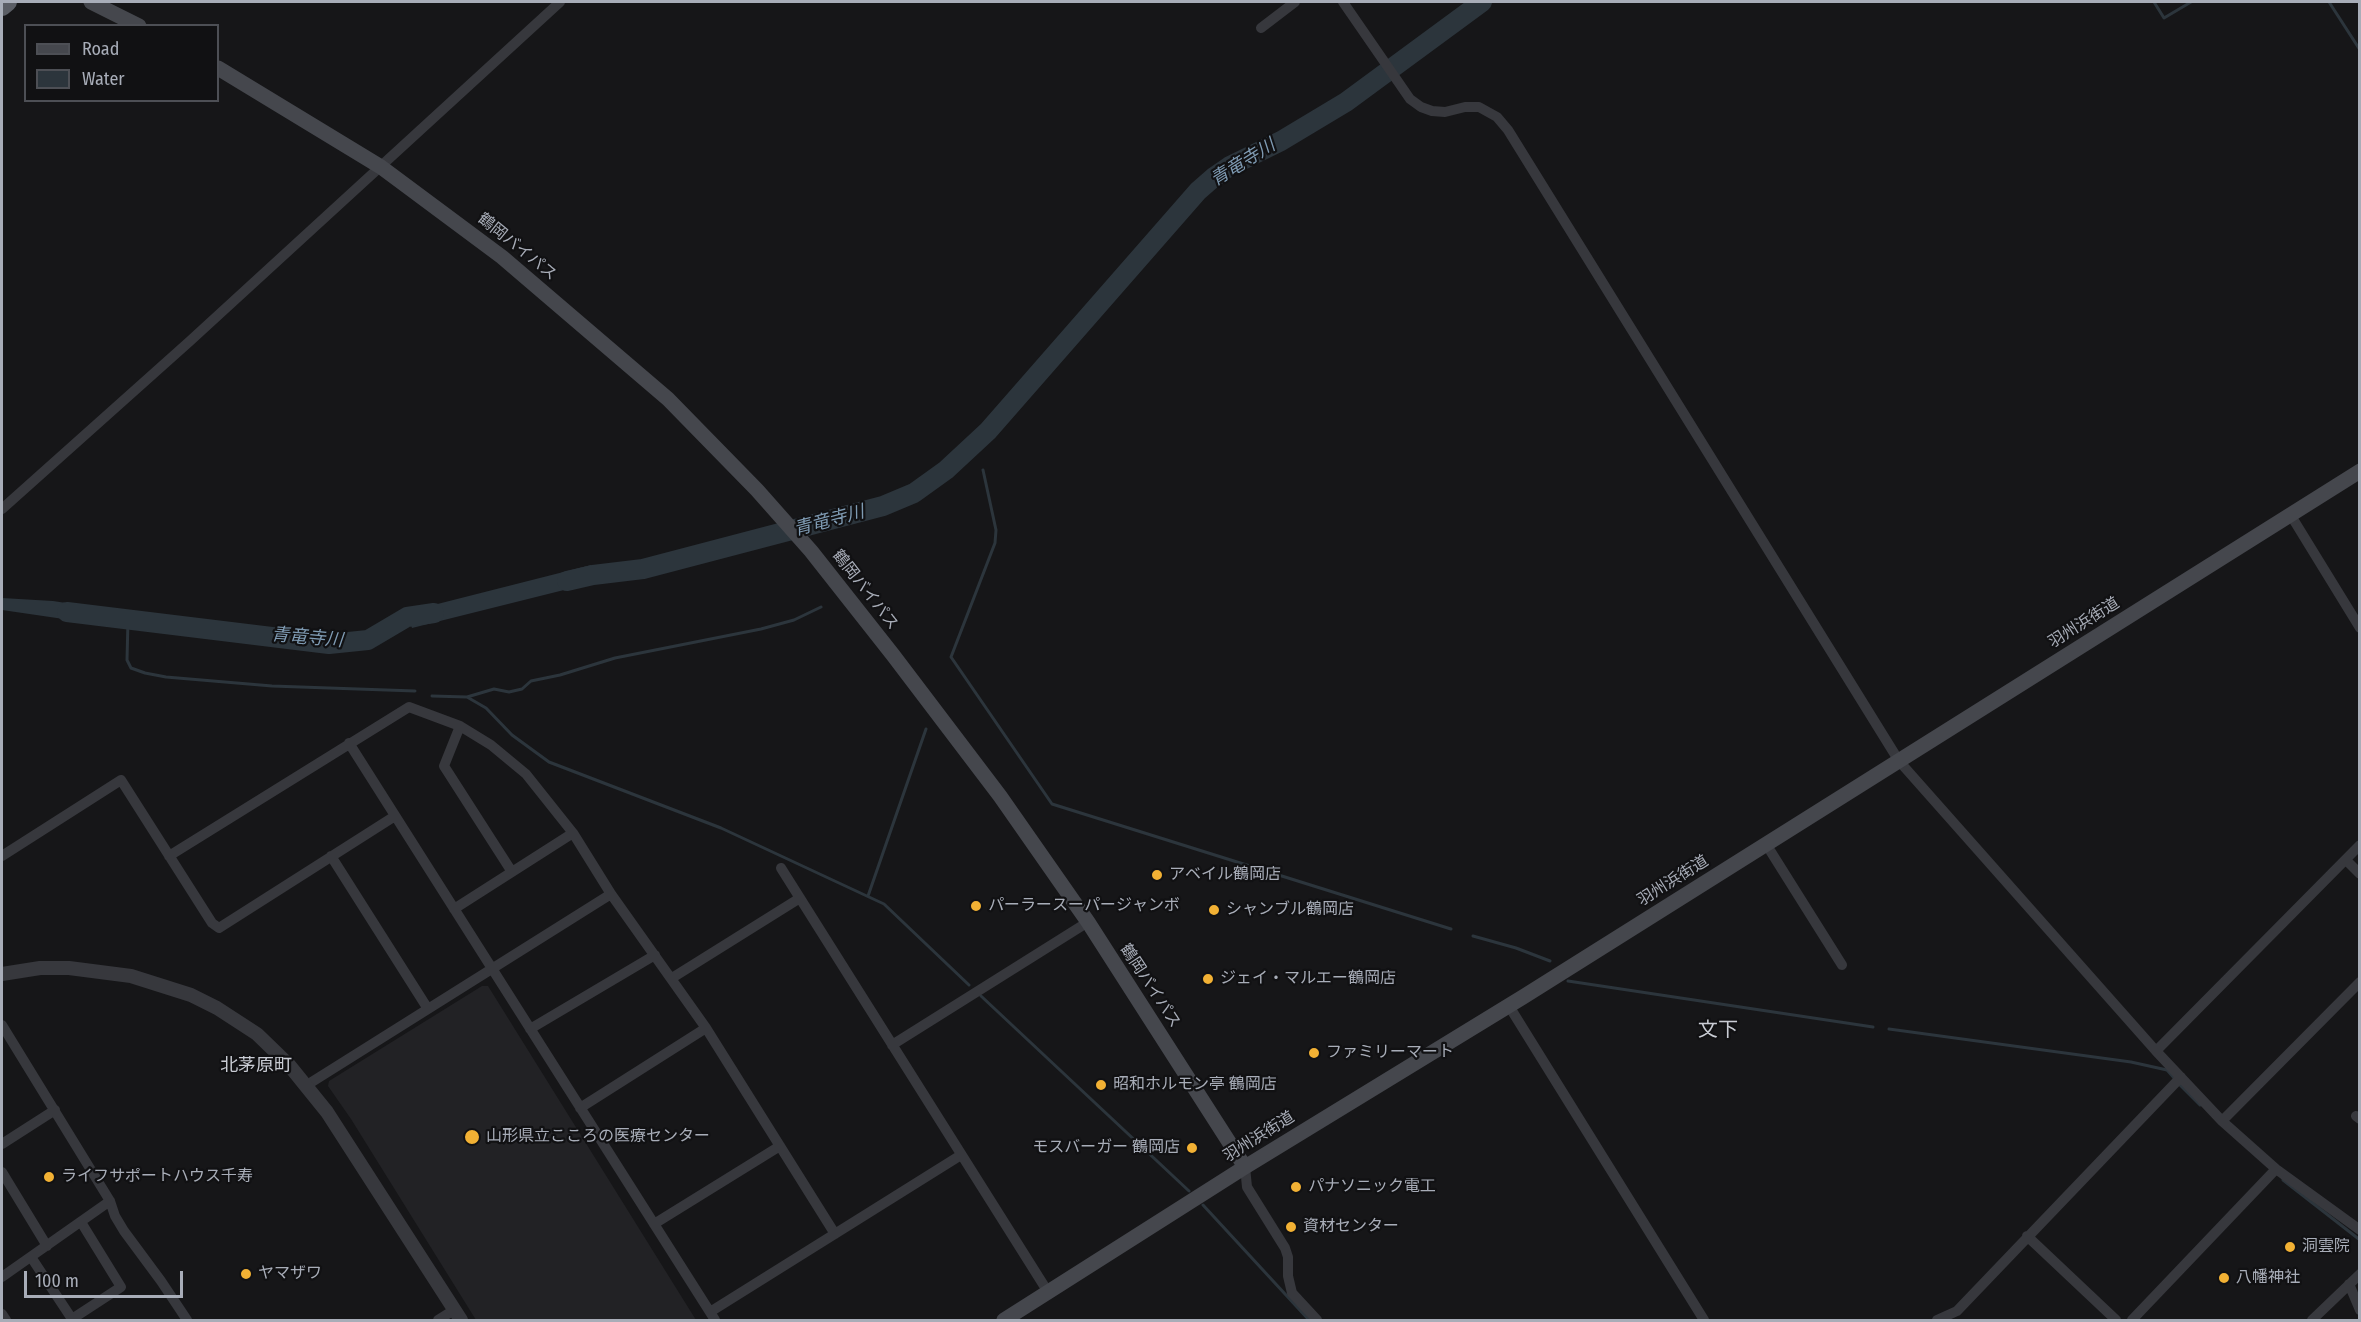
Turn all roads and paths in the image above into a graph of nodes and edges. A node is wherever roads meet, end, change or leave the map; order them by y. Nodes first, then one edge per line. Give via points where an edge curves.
1 (8, 2) edge
2 (91, 2) edge
3 (560, 2) edge
4 (1295, 2) edge
5 (1343, 2) edge
6 (2, 7) edge
7 (135, 24) edge
8 (1261, 28) dead end
9 (219, 69) edge
10 (381, 167) junction
11 (2360, 471) edge
12 (2, 509) edge
13 (2290, 514) junction
14 (2360, 628) edge
15 (460, 726) junction
16 (349, 743) junction
17 (1899, 760) junction
18 (395, 816) junction
19 (573, 833) junction
20 (1766, 844) junction
21 (2360, 845) edge
22 (2, 856) edge
23 (170, 856) junction
24 (331, 856) junction
25 (2346, 860) junction
26 (781, 868) dead end
27 (512, 872) junction
28 (2360, 874) edge
29 (611, 894) junction
30 (800, 897) junction
31 (454, 909) junction
32 (1088, 922) junction
33 (656, 955) junction
34 (1842, 965) dead end
35 (492, 969) junction
36 (2, 974) edge
37 (672, 978) junction
38 (2360, 982) edge
39 (1509, 1005) junction
40 (428, 1009) junction
41 (2, 1025) edge
42 (706, 1028) junction
43 (530, 1029) junction
44 (892, 1045) junction
45 (2156, 1051) junction
46 (2178, 1079) junction
47 (307, 1085) junction
48 (580, 1108) junction
49 (55, 1110) junction
50 (2222, 1121) junction
51 (2, 1144) edge
52 (780, 1146) junction
53 (961, 1155) junction
54 (1245, 1167) junction
55 (2, 1172) edge
56 (2273, 1172) junction
57 (110, 1201) junction
58 (81, 1222) junction
59 (654, 1224) junction
60 (2360, 1230) edge
61 (835, 1234) junction
62 (2027, 1236) junction
63 (47, 1246) junction
64 (31, 1257) junction
65 (2360, 1274) edge
66 (2, 1277) edge
67 (2349, 1284) junction
68 (1048, 1292) junction
69 (2360, 1310) edge
70 (1957, 1311) junction
71 (2, 1314) edge
72 (457, 1315) edge
73 (712, 1316) edge
74 (6, 1320) edge
75 (187, 1320) edge
76 (438, 1320) edge
77 (1004, 1320) edge
78 (1317, 1320) edge
79 (1704, 1320) edge
80 (1937, 1320) edge
81 (1967, 1320) edge
82 (2116, 1320) edge
83 (2132, 1320) edge
84 (2312, 1320) edge

1 - 6 highway
2 - 7 main road
3 - 10 street
4 - 8 street
5 - 17 street via 1410,99 1421,107 1445,111 1479,107 1497,117 1508,130
9 - 10 main road, 鶴岡バイパス
10 - 12 street
10 - 32 main road, 鶴岡バイパス via 502,257 597,337 668,399 757,490 810,550 960,742
11 - 13 main road, 羽州浜街道
13 - 14 street
13 - 17 main road, 羽州浜街道
15 - 16 street via 409,707
15 - 19 street via 526,774
15 - 27 street via 444,766
16 - 18 street
16 - 23 street
17 - 20 main road, 羽州浜街道
17 - 45 street
18 - 24 street
18 - 31 street
19 - 27 street
19 - 29 street
20 - 34 street
20 - 39 main road, 羽州浜街道
21 - 25 street
22 - 23 street via 121,780
23 - 24 street via 219,928
24 - 40 street
25 - 28 street
25 - 45 street
26 - 30 street
27 - 31 street
29 - 33 street
29 - 35 street
30 - 37 street
30 - 44 street
31 - 35 street
32 - 44 street
32 - 54 main road, 鶴岡バイパス
33 - 37 street
33 - 43 street
35 - 40 street
35 - 43 street
36 - 47 street via 69,968 131,976 191,995 238,1021 273,1048
37 - 42 street
38 - 50 street
39 - 54 main road, 羽州浜街道
39 - 79 street
40 - 47 street
41 - 49 street
42 - 48 street
42 - 52 street
43 - 48 street
44 - 53 street
45 - 46 street
46 - 50 street
46 - 62 street
47 - 72 street
48 - 59 street
49 - 51 street
49 - 57 street
50 - 56 street
52 - 59 street
52 - 61 street
53 - 61 street
53 - 68 street
54 - 68 main road, 羽州浜街道
54 - 78 street via 1247,1186 1288,1257 1287,1276 1292,1293
55 - 63 street
56 - 60 street
56 - 83 street
57 - 58 street
57 - 75 street via 124,1231
58 - 63 street
58 - 64 street via 122,1287 72,1319
59 - 73 street
61 - 73 street
62 - 70 street
62 - 82 street
63 - 64 street
64 - 66 street
65 - 67 street
67 - 69 street
67 - 84 street
68 - 77 main road, 羽州浜街道
70 - 80 street
70 - 81 street
71 - 74 street
72 - 76 street

